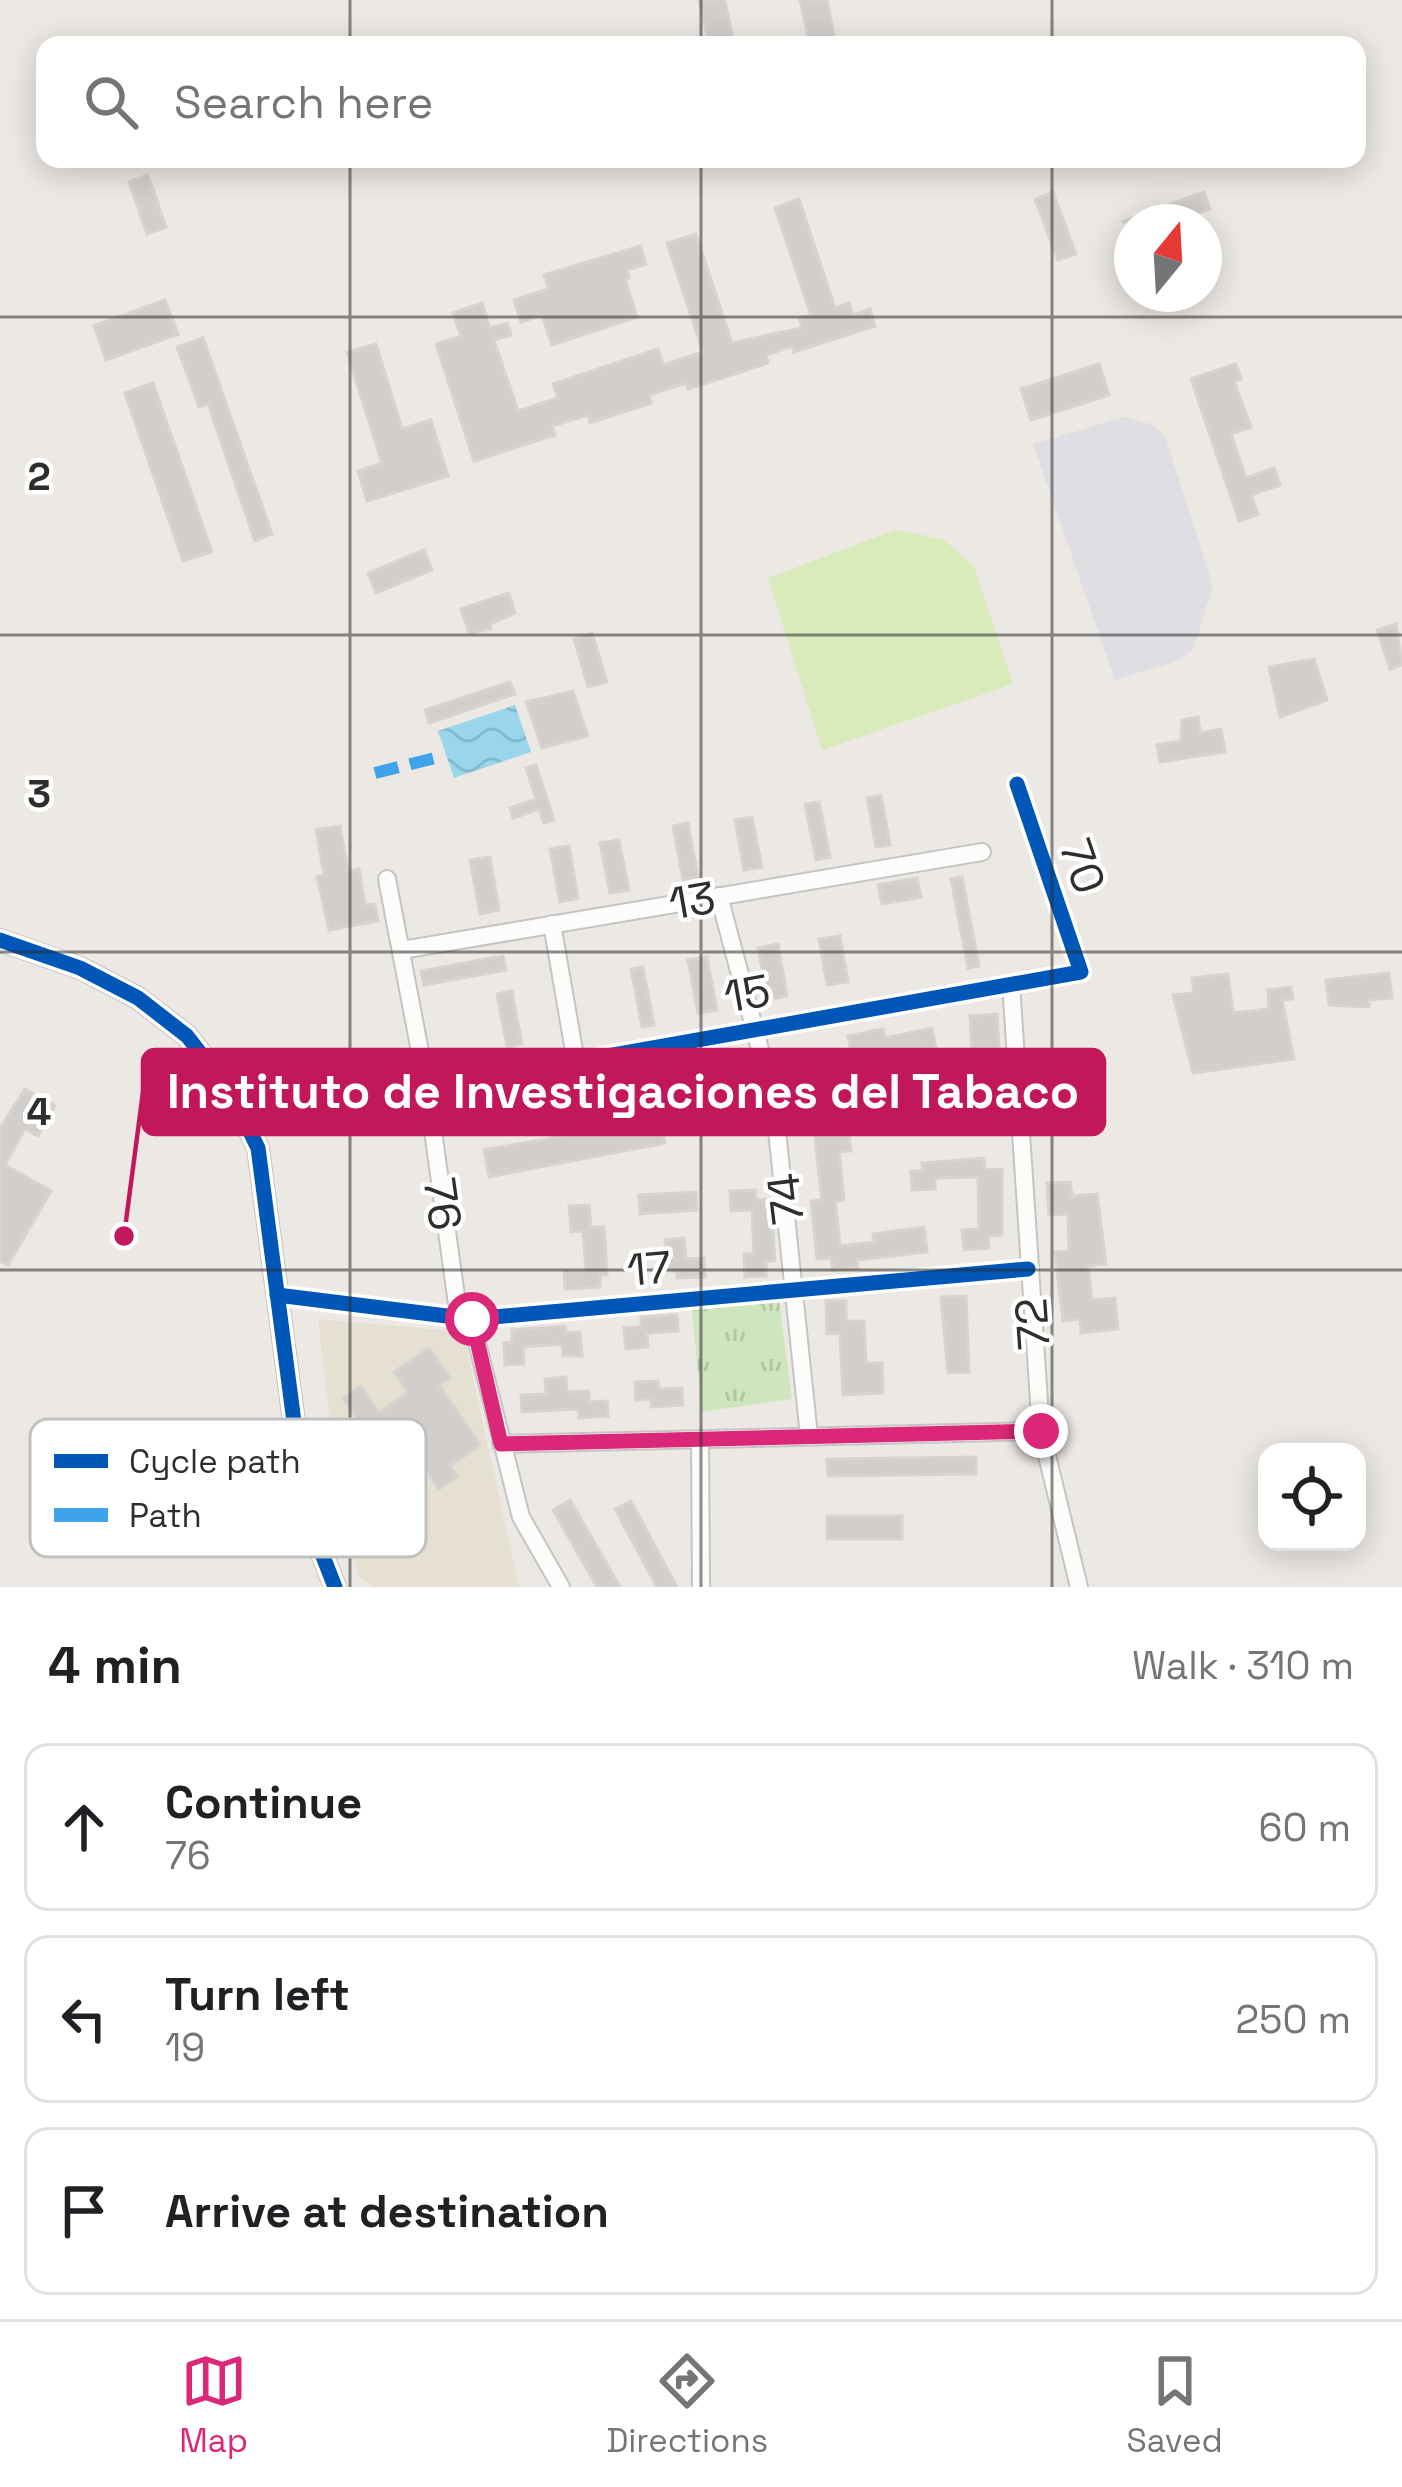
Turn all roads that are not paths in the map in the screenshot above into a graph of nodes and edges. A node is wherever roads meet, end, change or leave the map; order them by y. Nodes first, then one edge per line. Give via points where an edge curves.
1 (1017, 784) dead end
2 (982, 852) dead end
3 (387, 879) dead end
4 (719, 896) junction
5 (552, 924) junction
6 (0, 940) edge
7 (402, 950) junction
8 (1081, 972) joint
9 (1011, 984) junction
10 (750, 1029) junction
11 (576, 1062) junction
12 (427, 1088) junction
13 (1028, 1270) junction
14 (796, 1291) junction
15 (277, 1295) junction
16 (465, 1319) junction
17 (293, 1419) edge
18 (1041, 1431) junction
19 (809, 1436) junction
20 (700, 1439) junction
21 (501, 1444) junction
22 (323, 1557) edge
23 (335, 1587) edge
24 (561, 1587) edge
25 (701, 1587) edge
26 (1079, 1587) edge

1 - 8 street, 70
2 - 4 street, 13
3 - 7 street, 76
4 - 5 street, 13
4 - 10 street, 74
5 - 7 street, 13
5 - 11 street
6 - 15 street via 138,998 187,1036 230,1091 258,1148
7 - 12 street, 76
8 - 9 street, 15
9 - 10 street, 15
9 - 13 street, 72
10 - 11 street, 15
10 - 14 street, 74 via 774,1102
11 - 12 street, 15
12 - 16 street, 76
13 - 14 street, 17
13 - 18 street, 72
14 - 16 street, 17
14 - 19 street, 74
15 - 16 street, 17
15 - 17 street
16 - 21 street, 76
18 - 19 street
18 - 26 street, 72
19 - 20 street
20 - 21 street
20 - 25 street
21 - 24 street, 76 via 521,1517
22 - 23 street

